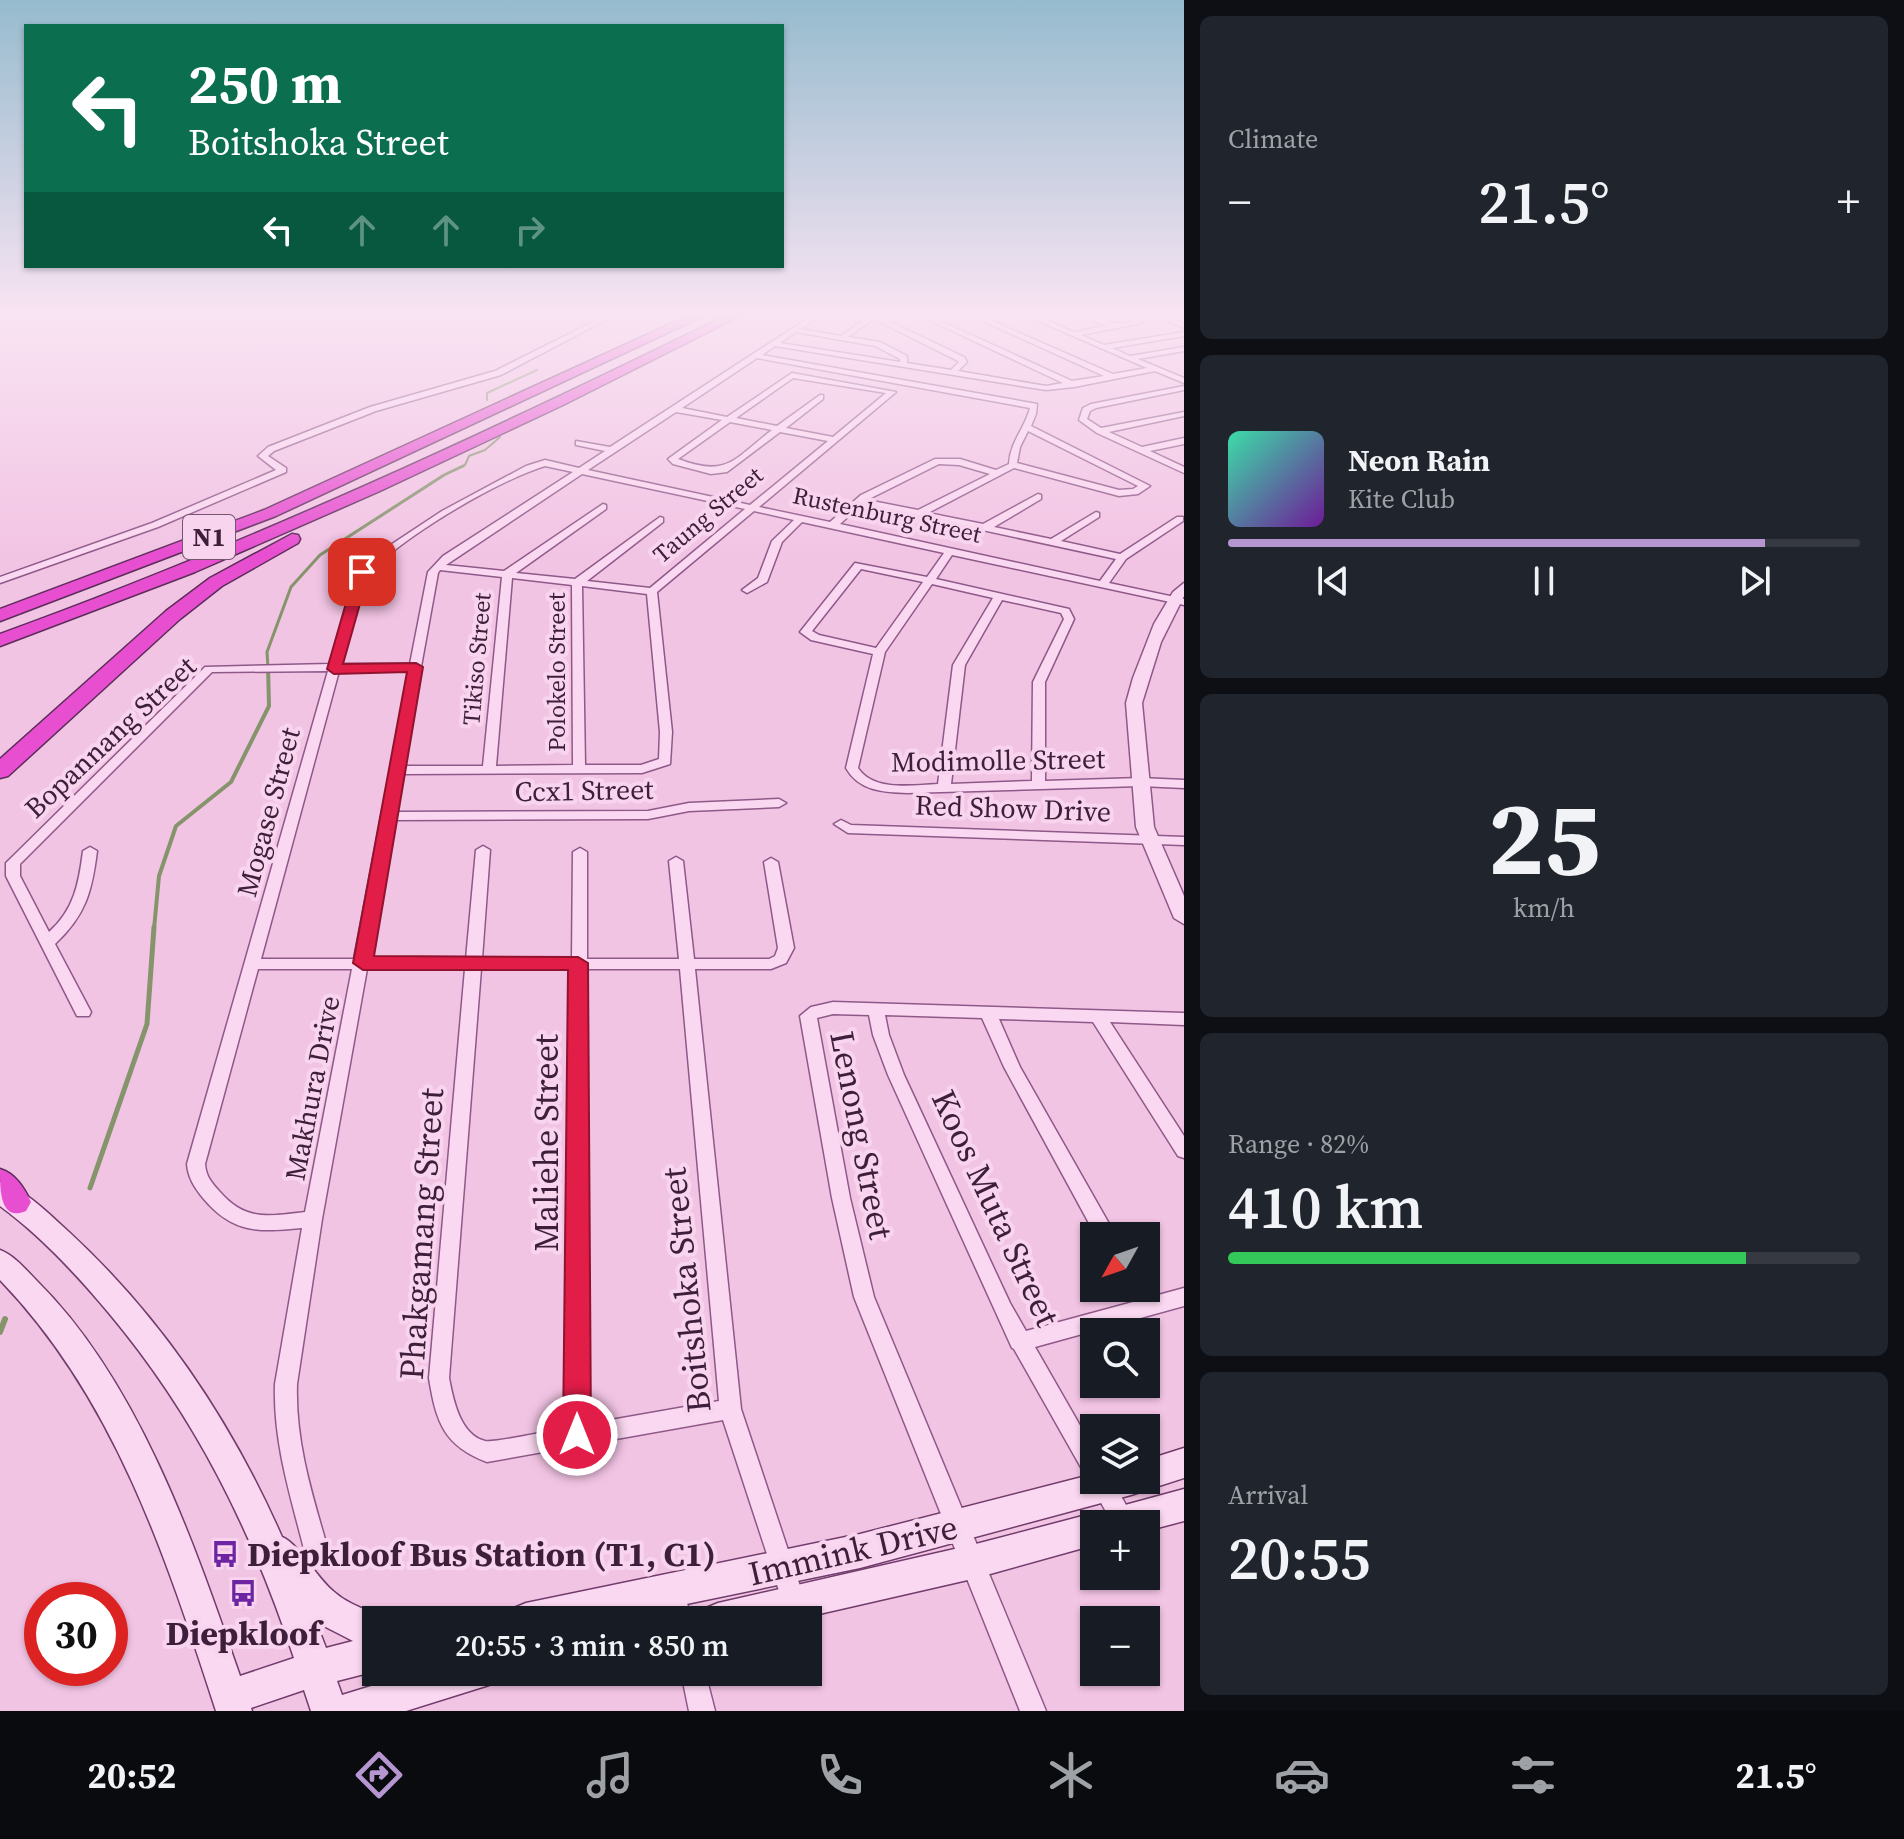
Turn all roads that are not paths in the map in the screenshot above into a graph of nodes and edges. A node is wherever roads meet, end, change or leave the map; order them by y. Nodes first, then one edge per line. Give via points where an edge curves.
1 (429, 393) edge
2 (530, 393) edge
3 (576, 393) edge
4 (700, 393) edge
5 (766, 393) edge
6 (892, 393) edge
7 (968, 393) edge
8 (1161, 393) edge
9 (820, 397) dead end
10 (675, 409) junction
11 (1184, 414) edge
12 (728, 419) junction
13 (1026, 427) junction
14 (780, 429) junction
15 (1100, 431) junction
16 (832, 439) junction
17 (1184, 441) edge
18 (579, 443) dead end
19 (612, 450) junction
20 (1141, 450) junction
21 (1013, 465) junction
22 (581, 470) junction
23 (1184, 470) edge
24 (997, 473) junction
25 (398, 478) junction
26 (1038, 497) dead end
27 (860, 501) junction
28 (603, 507) dead end
29 (752, 507) junction
30 (920, 513) junction
31 (1096, 515) dead end
32 (801, 518) junction
33 (1180, 519) dead end
34 (660, 520) dead end
35 (833, 525) junction
36 (986, 527) junction
37 (1054, 541) junction
38 (180, 549) junction
39 (950, 551) junction
40 (1122, 557) junction
41 (437, 567) junction
42 (507, 574) junction
43 (930, 579) junction
44 (0, 580) edge
45 (577, 583) junction
46 (1102, 585) junction
47 (747, 590) dead end
48 (652, 591) junction
49 (1000, 595) junction
50 (1180, 596) edge
51 (0, 605) edge
52 (0, 615) edge
53 (0, 640) edge
54 (879, 652) junction
55 (416, 667) junction
56 (334, 669) junction
57 (579, 769) junction
58 (397, 770) junction
59 (489, 770) junction
60 (0, 771) edge
61 (1140, 782) junction
62 (1038, 784) junction
63 (1184, 784) edge
64 (944, 787) junction
65 (779, 803) dead end
66 (388, 816) junction
67 (841, 824) dead end
68 (1149, 839) junction
69 (1184, 841) edge
70 (483, 850) dead end
71 (90, 851) dead end
72 (580, 852) dead end
73 (676, 861) dead end
74 (771, 862) dead end
75 (1184, 918) edge
76 (48, 942) junction
77 (363, 963) junction
78 (472, 963) junction
79 (578, 963) junction
80 (688, 963) junction
81 (253, 964) junction
82 (876, 1009) junction
83 (83, 1012) dead end
84 (988, 1013) junction
85 (1098, 1016) junction
86 (1184, 1019) edge
87 (1184, 1151) edge
88 (5, 1191) edge
89 (313, 1219) junction
90 (1098, 1222) edge
91 (0, 1262) edge
92 (1160, 1297) edge
93 (1184, 1297) edge
94 (1127, 1302) edge
95 (1019, 1342) junction
96 (730, 1409) junction
97 (577, 1435) junction
98 (1080, 1438) edge
99 (1184, 1463) edge
100 (1160, 1471) edge
101 (1080, 1489) edge
102 (1184, 1505) edge
103 (1160, 1512) edge
104 (255, 1515) junction
105 (957, 1528) junction
106 (1080, 1533) edge
107 (317, 1553) dead end
108 (972, 1562) junction
109 (782, 1567) junction
110 (793, 1601) junction
111 (677, 1606) edge
112 (773, 1606) edge
113 (362, 1628) edge
114 (362, 1657) edge
115 (315, 1669) junction
116 (430, 1686) edge
117 (696, 1686) edge
118 (232, 1704) edge
119 (329, 1711) edge
120 (347, 1711) edge
121 (702, 1711) edge
122 (1033, 1711) edge

1 - 44 street via 373,409 262,456 283,470 155,525
2 - 38 highway, N1
3 - 25 highway, N1
4 - 10 street
5 - 12 street, Taung Street
6 - 16 street, Taung Street
7 - 13 street via 1027,403 1035,408
8 - 15 street via 1089,408 1083,420
9 - 14 street
10 - 12 street
10 - 19 street
11 - 15 street
12 - 14 street
12 - 14 street via 672,460 705,470 727,469
13 - 21 street via 1014,446
13 - 21 street via 1145,486 1119,493
14 - 16 street
15 - 20 street
16 - 29 street, Taung Street
17 - 20 street
18 - 19 street
19 - 22 street
20 - 23 street
21 - 24 street
22 - 29 street, Rustenburg Street
22 - 41 street
22 - 56 street, Mogase Street via 549,463 530,467 373,560 360,577
24 - 27 street via 938,461
24 - 30 street
25 - 53 highway, N1 via 202,563
25 - 60 highway via 216,582 145,638
26 - 36 street
27 - 30 street
27 - 35 street
28 - 42 street, Tikiso Street
29 - 32 street, Rustenburg Street
29 - 48 street, Taung Street
30 - 36 street
31 - 37 street
32 - 35 street, Rustenburg Street
32 - 47 street via 777,541 763,580
33 - 40 street
34 - 45 street, Polokelo Street
35 - 39 street, Rustenburg Street
36 - 37 street
37 - 40 street
38 - 51 highway
38 - 52 highway, N1
39 - 43 street
39 - 46 street, Rustenburg Street
40 - 46 street
41 - 42 street
41 - 55 street, Makhura Drive
42 - 45 street
42 - 59 street, Tikiso Street
43 - 49 street
43 - 54 street
43 - 54 street via 859,565 806,632
45 - 48 street
45 - 57 street, Polokelo Street
46 - 50 street, Rustenburg Street
48 - 57 street, Taung Street via 667,756 662,764 642,769
49 - 62 street via 1069,616 1039,682
49 - 64 street via 959,665
50 - 61 street via 1134,694
54 - 64 street, Modimolle Street via 852,768 858,778 877,786
55 - 56 street, Bopannang Street
55 - 58 street, Makhura Drive
56 - 76 street, Bopannang Street via 209,669 13,863 13,876
56 - 81 street, Mogase Street
57 - 59 street
58 - 59 street
58 - 66 street, Makhura Drive
61 - 62 street, Modimolle Street
61 - 63 street
61 - 68 street
62 - 64 street, Modimolle Street
65 - 66 street, Ccx1 Street via 689,807 648,815
66 - 77 street, Makhura Drive
67 - 68 street, Red Show Drive via 848,829
68 - 69 street, Red Show Drive
68 - 75 street
70 - 78 street, Phakgamang Street
71 - 76 street via 77,913
72 - 79 street, Maliehe Street
73 - 80 street, Boitshoka Street
74 - 80 street via 785,954 762,964
76 - 83 street, Bopannang Street
77 - 78 street
77 - 81 street
77 - 89 street, Makhura Drive
78 - 79 street
78 - 97 street, Phakgamang Street via 441,1393 457,1434 487,1452
79 - 80 street
79 - 97 street, Maliehe Street
80 - 96 street, Boitshoka Street
81 - 89 street, Mogase Street via 196,1173 219,1206 244,1223
82 - 84 street, Lenong Street
82 - 95 street, Koos Muta Street via 896,1075
82 - 105 street, Lenong Street via 825,1008 808,1016 808,1025 855,1269
84 - 85 street, Lenong Street
84 - 90 street
85 - 86 street, Lenong Street
85 - 87 street
88 - 104 main road via 97,1277 150,1341 198,1408
89 - 107 street, Makhura Drive via 284,1406
91 - 118 main road via 62,1329 117,1420 188,1574
92 - 93 street
94 - 95 street
95 - 98 street, Koos Muta Street
96 - 97 street, Phakgamang Street
96 - 109 street, Boitshoka Street
99 - 100 main road
101 - 105 main road, Immink Drive
102 - 103 main road, Immink Drive
104 - 113 main road via 301,1585 330,1614
104 - 115 main road
105 - 108 street
105 - 109 main road, Immink Drive
106 - 108 main road, Immink Drive
108 - 110 main road, Immink Drive
108 - 122 street
109 - 110 street, Boitshoka Street
109 - 111 main road, Immink Drive
110 - 112 main road, Immink Drive
114 - 115 main road
115 - 118 main road
115 - 119 main road
116 - 120 main road
117 - 121 street

